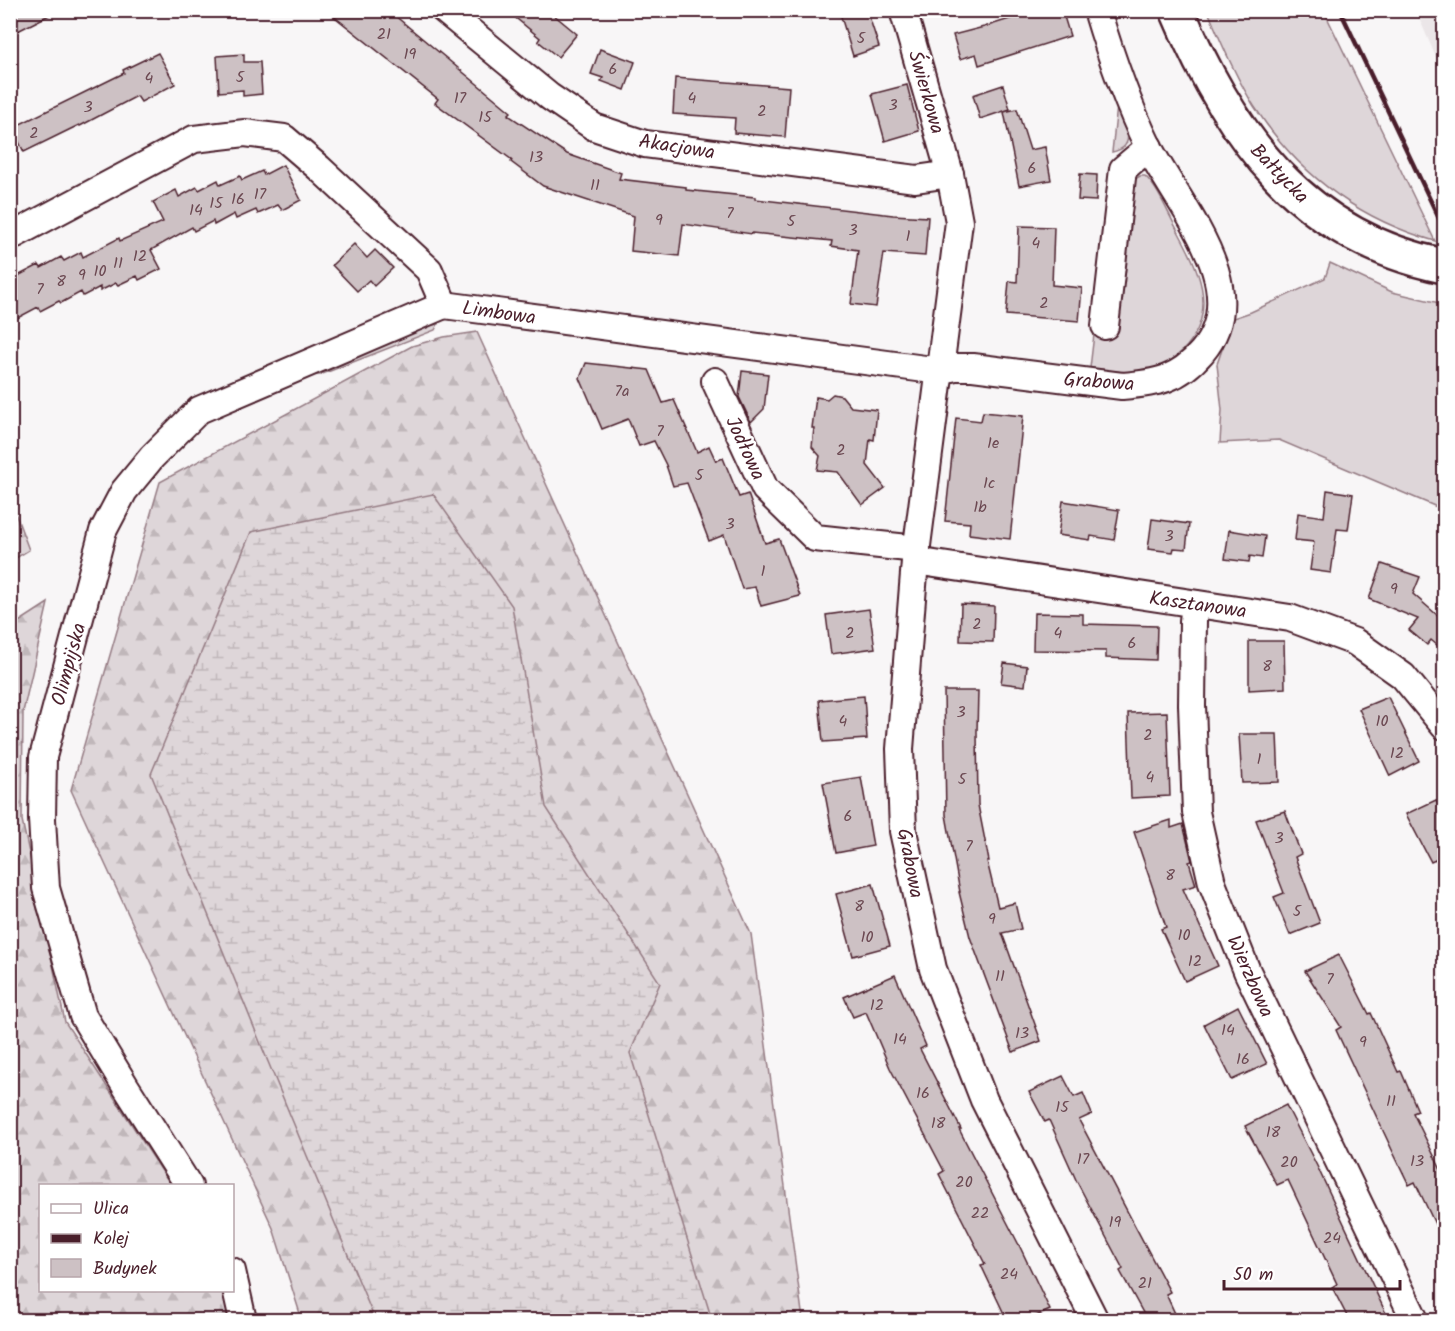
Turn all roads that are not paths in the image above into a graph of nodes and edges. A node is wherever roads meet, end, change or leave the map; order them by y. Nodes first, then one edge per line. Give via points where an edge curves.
1 (444, 10) edge
2 (903, 10) edge
3 (1097, 10) edge
4 (1177, 10) edge
5 (1149, 147) junction
6 (950, 174) junction
7 (10, 237) edge
8 (1444, 266) edge
9 (444, 305) junction
10 (1105, 326) dead end
11 (940, 371) junction
12 (715, 381) dead end
13 (916, 555) junction
14 (1195, 604) junction
15 (1444, 726) edge
16 (188, 1184) edge
17 (234, 1280) edge
18 (243, 1320) edge
19 (1095, 1320) edge
20 (1415, 1320) edge

1 - 6 street, Akacjowa via 550,97 594,127 645,144 916,179
2 - 6 street, Świerkowa
3 - 5 street, Grabowa via 1116,73
4 - 8 main road, Bałtycka via 1231,114 1289,187 1321,214 1362,239 1404,256
5 - 10 street via 1123,168
5 - 11 street, Grabowa via 1205,243 1217,274 1221,302 1217,325 1210,343 1192,364 1169,379 1122,386 973,367
6 - 11 street, Grabowa via 959,222
7 - 9 street, Limbowa via 194,139 245,133 284,138 429,270
9 - 11 street, Limbowa
9 - 16 street, Olimpijska via 199,410 124,491 103,531 43,757 46,888 83,1016
11 - 13 street, Grabowa
12 - 13 street, Jodłowa via 765,489 815,538
13 - 14 street, Kasztanowa
13 - 19 street, Grabowa via 900,749 903,831 933,969 984,1100
14 - 15 street, Kasztanowa via 1290,618 1355,642 1403,676
14 - 20 street, Wierzbowa via 1192,705 1196,812 1212,883 1247,971
17 - 18 street

